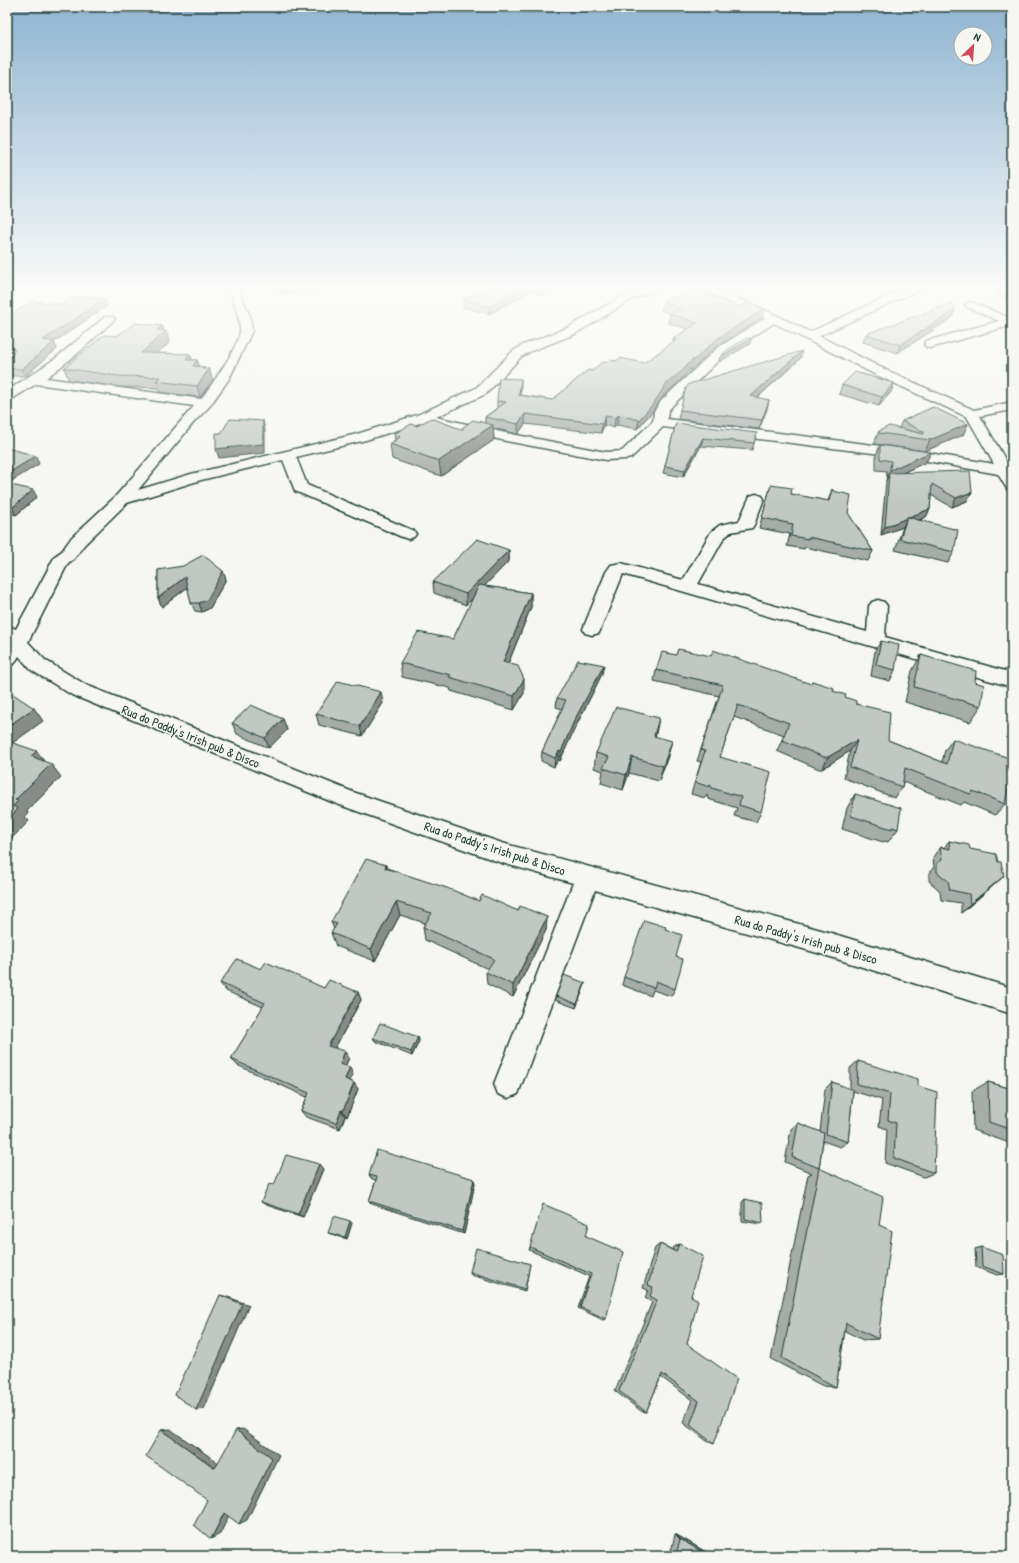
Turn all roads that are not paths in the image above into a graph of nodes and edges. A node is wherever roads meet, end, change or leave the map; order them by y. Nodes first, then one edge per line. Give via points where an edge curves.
1 (64, 359) edge
2 (233, 359) edge
3 (512, 359) edge
4 (712, 359) edge
5 (855, 359) edge
6 (35, 380) junction
7 (7, 396) edge
8 (204, 404) junction
9 (1012, 406) edge
10 (972, 414) junction
11 (422, 418) junction
12 (660, 422) junction
13 (995, 452) junction
14 (1012, 453) edge
15 (288, 455) junction
16 (1003, 470) junction
17 (1012, 486) edge
18 (121, 500) junction
19 (756, 500) dead end
20 (408, 534) dead end
21 (688, 587) junction
22 (878, 606) dead end
23 (592, 630) dead end
24 (875, 642) junction
25 (10, 645) edge
26 (1012, 680) edge
27 (588, 877) junction
28 (1012, 1001) edge
29 (508, 1084) dead end

1 - 6 street
2 - 8 street via 223,379
3 - 11 street via 481,391
4 - 12 street via 667,402 661,411
5 - 10 street
6 - 7 street
6 - 8 street
8 - 18 street
9 - 10 street
10 - 13 street
11 - 12 street via 606,456 626,455
11 - 15 street via 361,437
12 - 16 street via 904,453
13 - 14 street
13 - 16 street
15 - 18 street via 196,477
15 - 20 street via 300,488
16 - 17 street
18 - 25 street via 61,560
19 - 21 street via 746,525 726,528 717,535
21 - 23 street via 617,569
21 - 24 street
22 - 24 street
24 - 26 street
25 - 27 street, Rua do Paddy's Irish pub & Disco via 86,693 345,798 502,853
27 - 28 street, Rua do Paddy's Irish pub & Disco via 813,940
27 - 29 street

